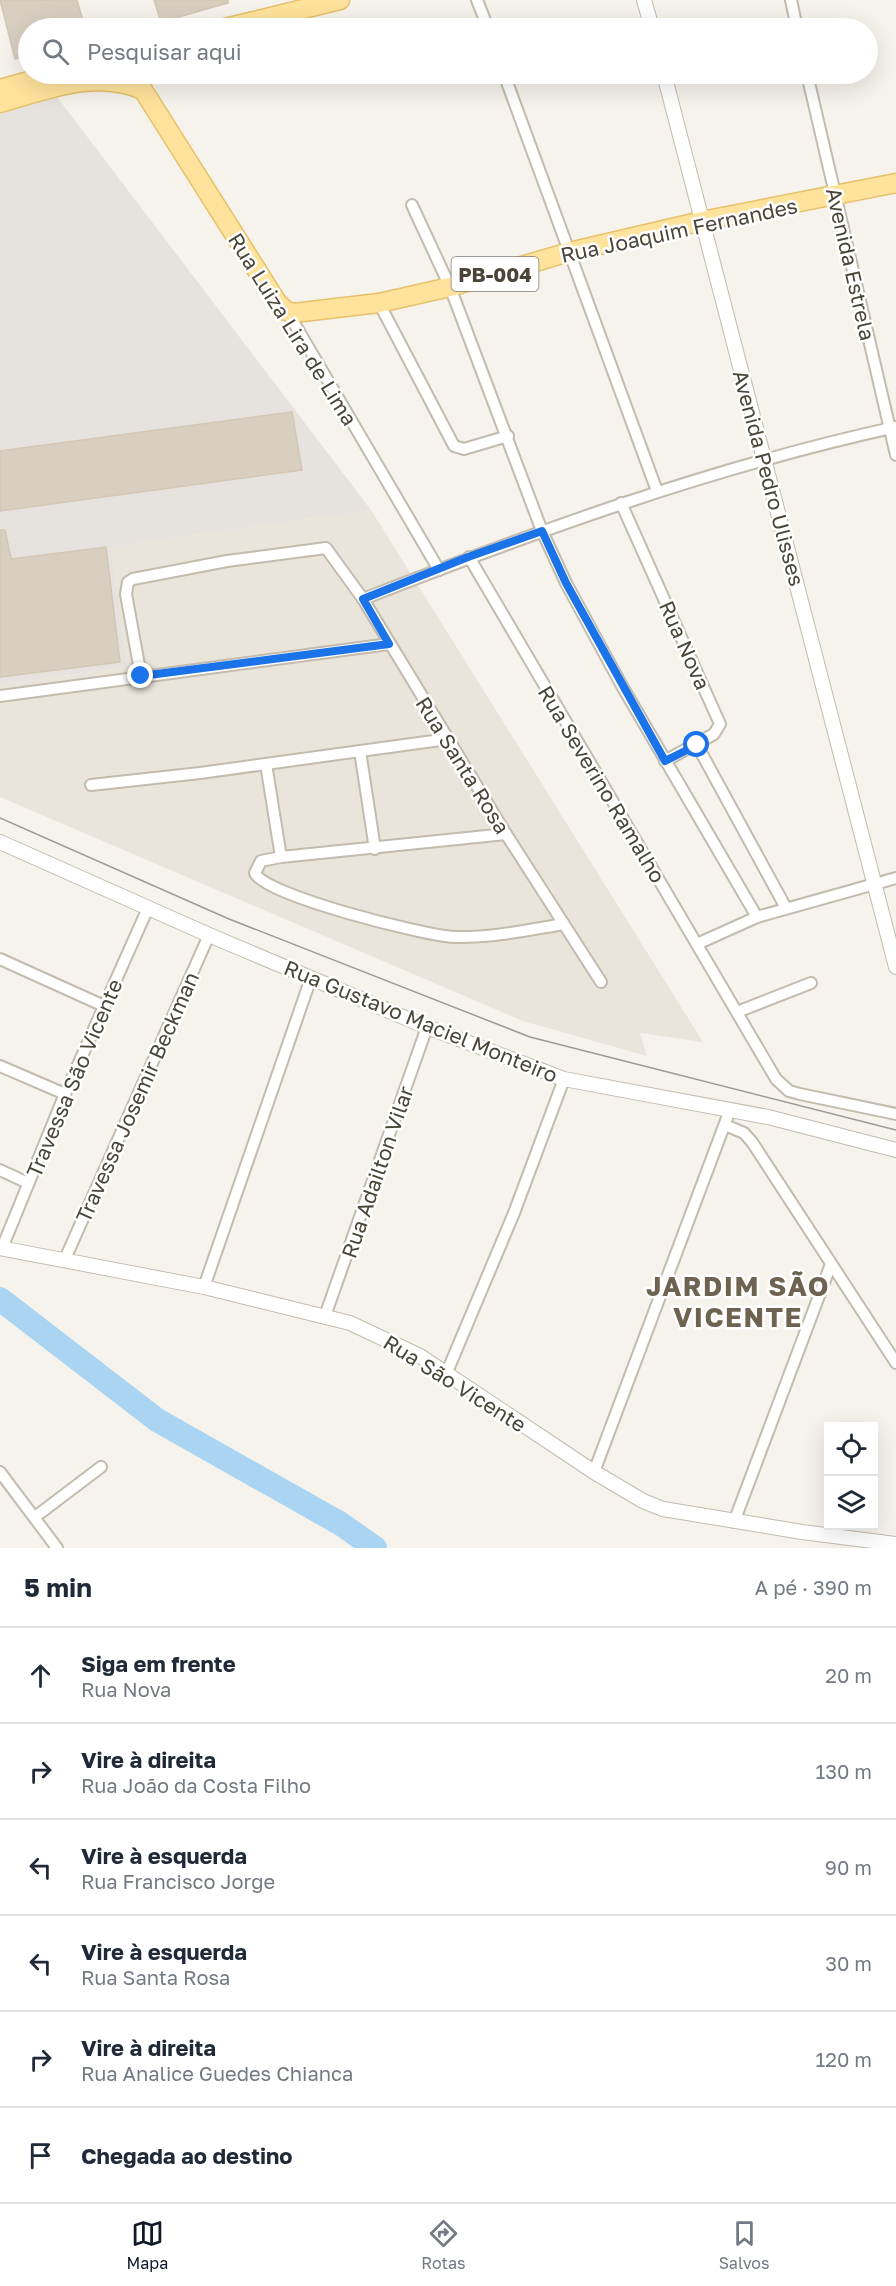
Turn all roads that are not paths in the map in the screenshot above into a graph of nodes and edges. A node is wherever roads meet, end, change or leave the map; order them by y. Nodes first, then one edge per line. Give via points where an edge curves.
1 (340, 0) edge
2 (477, 0) edge
3 (644, 0) edge
4 (791, 0) edge
5 (266, 18) edge
6 (484, 18) edge
7 (649, 18) edge
8 (795, 18) edge
9 (22, 84) edge
10 (57, 84) edge
11 (144, 84) edge
12 (508, 84) edge
13 (667, 84) edge
14 (809, 84) edge
15 (0, 91) edge
16 (896, 183) edge
17 (835, 196) junction
18 (412, 206) dead end
19 (702, 221) junction
20 (569, 252) junction
21 (450, 287) junction
22 (380, 303) junction
23 (286, 311) junction
24 (893, 428) edge
25 (508, 436) junction
26 (896, 455) edge
27 (765, 461) junction
28 (657, 491) junction
29 (621, 503) junction
30 (542, 531) junction
31 (468, 557) junction
32 (439, 570) junction
33 (363, 599) junction
34 (389, 644) junction
35 (141, 676) junction
36 (0, 696) edge
37 (448, 739) junction
38 (697, 745) junction
39 (360, 751) junction
40 (665, 761) junction
41 (266, 764) junction
42 (91, 784) dead end
43 (506, 834) junction
44 (0, 842) edge
45 (375, 849) junction
46 (281, 857) junction
47 (896, 878) edge
48 (873, 884) junction
49 (148, 908) junction
50 (786, 908) junction
51 (757, 917) junction
52 (564, 924) junction
53 (209, 935) junction
54 (697, 944) junction
55 (0, 959) edge
56 (896, 967) edge
57 (311, 978) junction
58 (601, 982) dead end
59 (811, 982) dead end
60 (104, 1006) junction
61 (736, 1012) junction
62 (427, 1027) junction
63 (0, 1066) edge
64 (564, 1079) junction
65 (65, 1094) junction
66 (730, 1110) junction
67 (896, 1114) edge
68 (726, 1125) junction
69 (896, 1150) edge
70 (0, 1170) edge
71 (28, 1183) junction
72 (1, 1248) edge
73 (65, 1259) junction
74 (831, 1264) junction
75 (204, 1287) junction
76 (326, 1316) junction
77 (896, 1363) edge
78 (447, 1372) junction
79 (101, 1467) dead end
80 (0, 1472) edge
81 (594, 1472) junction
82 (35, 1516) junction
83 (734, 1522) junction
84 (896, 1544) edge
85 (57, 1548) edge

1 - 5 main road
2 - 6 street
3 - 7 street
4 - 8 street
9 - 15 main road
10 - 15 main road
11 - 23 main road, Rua Luiza Lira de Lima
12 - 20 street
13 - 19 street, Avenida Pedro Ulisses
14 - 17 street, Avenida Estrela
16 - 17 main road, Rua Joaquim Fernandes / PB-004
17 - 19 main road, Rua Joaquim Fernandes / PB-004
17 - 24 street, Avenida Estrela
18 - 21 street
19 - 20 main road, Rua Joaquim Fernandes / PB-004
19 - 27 street, Avenida Pedro Ulisses
20 - 21 main road, Rua Joaquim Fernandes / PB-004
20 - 28 street
21 - 22 main road, Rua Joaquim Fernandes / PB-004
21 - 25 street
22 - 23 main road, Rua Joaquim Fernandes / PB-004 via 302,314
22 - 25 street via 454,446 464,449
23 - 32 street, Rua Luiza Lira de Lima
24 - 26 street, Avenida Estrela
24 - 27 street
25 - 30 street
27 - 28 street
27 - 48 street, Avenida Pedro Ulisses
28 - 29 street
29 - 30 street
29 - 38 street, Rua Nova via 720,724 714,734
30 - 31 street
30 - 40 street via 566,583
31 - 32 street
31 - 54 street, Rua Severino Ramalho
32 - 33 street
33 - 34 street, Rua Santa Rosa
33 - 35 street, Rua Santa Rosa via 326,548 133,579 128,582 126,594
34 - 35 street
34 - 37 street, Rua Santa Rosa
35 - 36 street
37 - 39 street
37 - 43 street, Rua Santa Rosa
38 - 40 street, Rua Nova
38 - 50 street
39 - 41 street
39 - 45 street
40 - 51 street
41 - 42 street
41 - 46 street
43 - 45 street
43 - 52 street, Rua Santa Rosa
44 - 49 street, Rua Gustavo Maciel Monteiro
45 - 46 street
46 - 52 street via 261,861 256,868 257,878 331,907 419,933 454,937
47 - 48 street
48 - 50 street
48 - 56 street, Avenida Pedro Ulisses
49 - 53 street, Rua Gustavo Maciel Monteiro
49 - 60 street, Travessa São Vicente
50 - 51 street
51 - 54 street
52 - 58 street, Rua Santa Rosa
53 - 57 street, Rua Gustavo Maciel Monteiro
53 - 73 street, Travessa Josemir Beckman
54 - 61 street, Rua Severino Ramalho
55 - 60 street
57 - 62 street, Rua Gustavo Maciel Monteiro
57 - 75 street
59 - 61 street
60 - 65 street, Travessa São Vicente
61 - 67 street, Rua Severino Ramalho via 781,1086 800,1094
62 - 64 street, Rua Gustavo Maciel Monteiro
62 - 76 street, Rua Adailton Vilar
63 - 65 street
64 - 66 street, Rua Gustavo Maciel Monteiro
64 - 78 street via 514,1213
65 - 71 street, Travessa São Vicente
66 - 68 street
66 - 69 street, Rua Gustavo Maciel Monteiro
68 - 74 street via 744,1132 752,1142
68 - 81 street
70 - 71 street
71 - 72 street, Travessa São Vicente
72 - 73 street, Rua São Vicente
73 - 75 street, Rua São Vicente
74 - 77 street
74 - 83 street
75 - 76 street, Rua São Vicente
76 - 78 street, Rua São Vicente via 384,1336
78 - 81 street, Rua São Vicente
79 - 82 street
80 - 82 street
81 - 83 street, Rua São Vicente via 663,1509
82 - 85 street
83 - 84 street, Rua São Vicente

